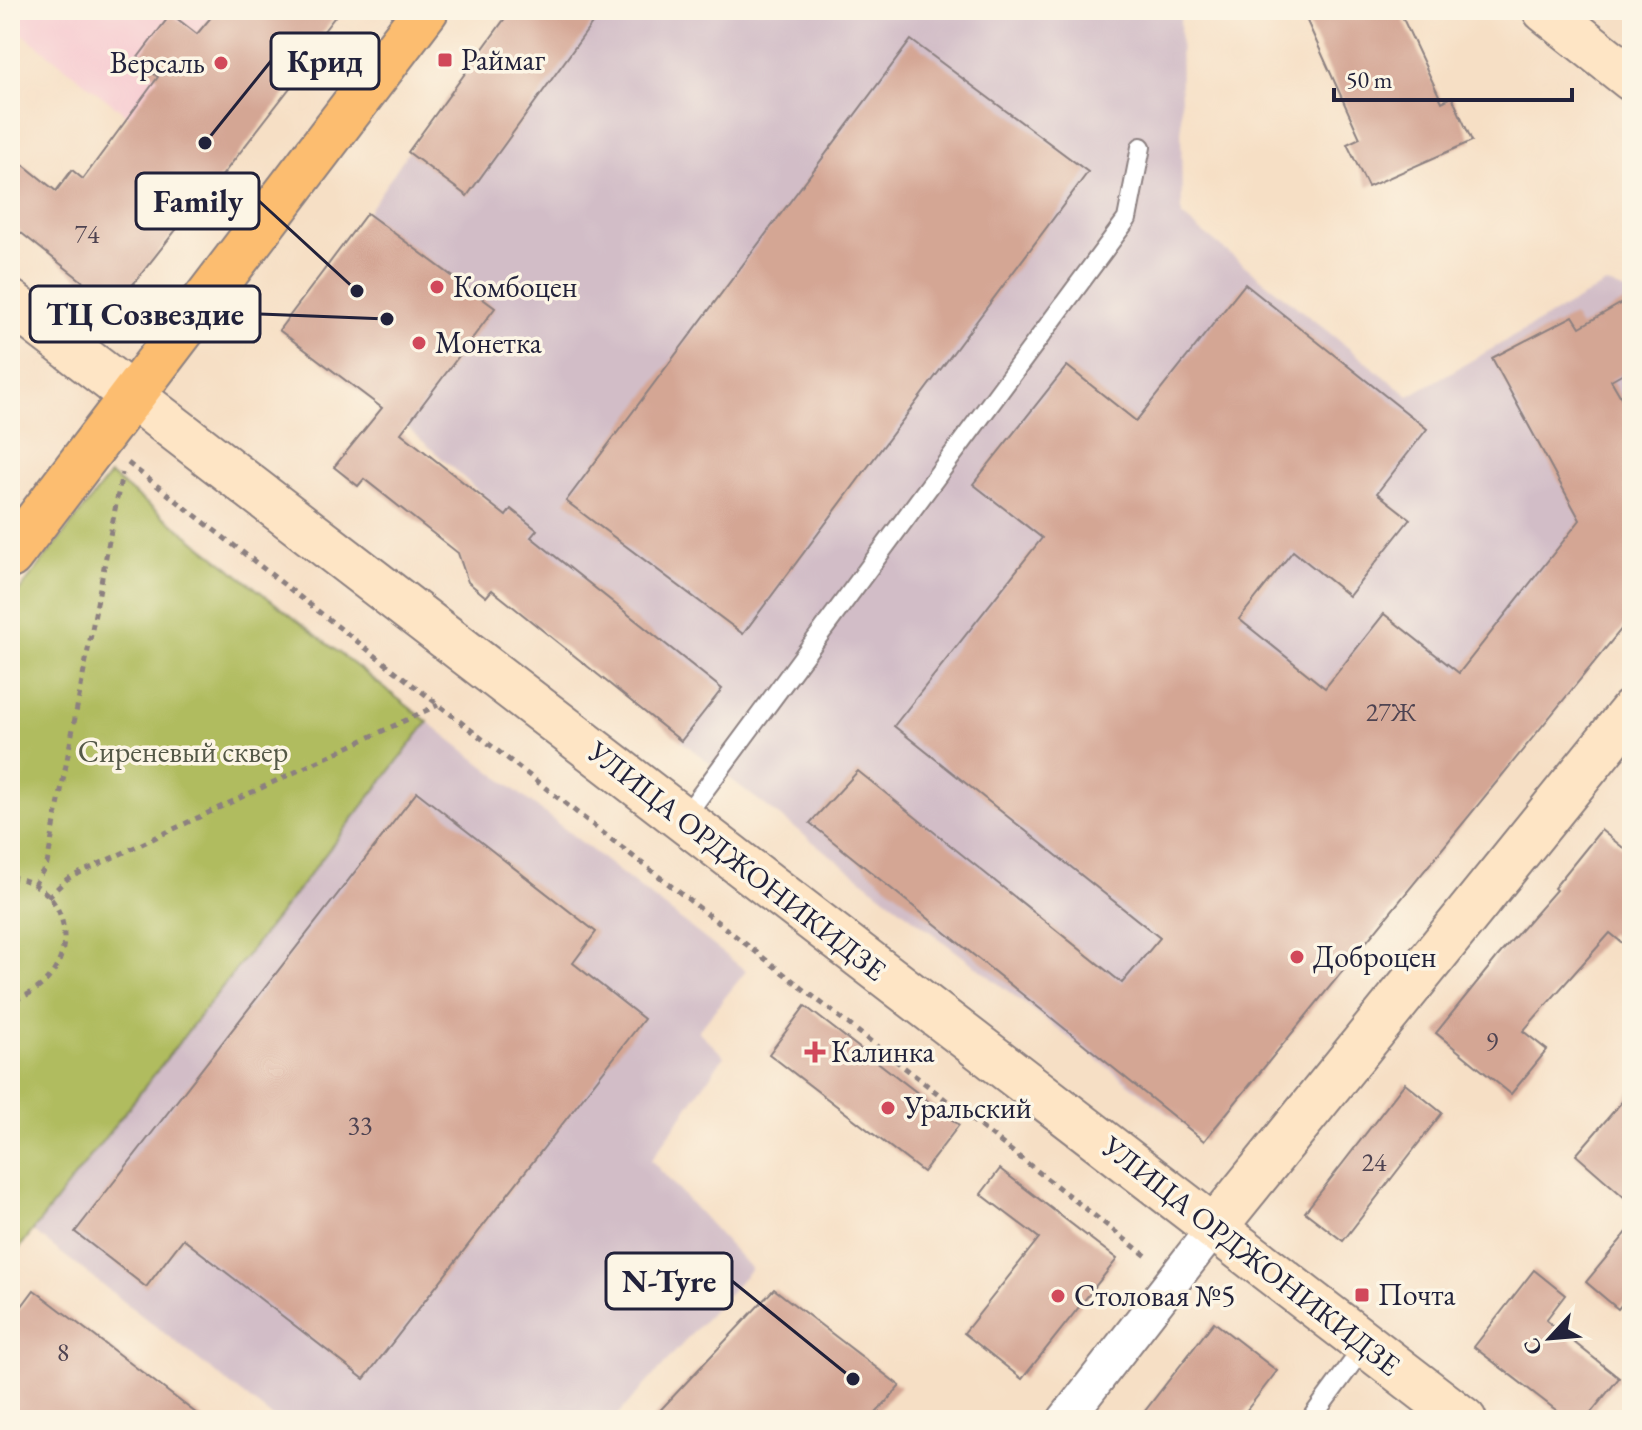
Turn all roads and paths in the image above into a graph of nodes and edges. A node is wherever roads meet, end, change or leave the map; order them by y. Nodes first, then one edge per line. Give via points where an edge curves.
1 (426, 10) edge
2 (1562, 16) edge
3 (1632, 79) edge
4 (1141, 147) dead end
5 (10, 302) edge
6 (132, 396) junction
7 (10, 556) edge
8 (438, 705) junction
9 (1632, 711) edge
10 (683, 819) junction
11 (10, 877) edge
12 (34, 885) junction
13 (48, 897) junction
14 (10, 1001) edge
15 (1214, 1228) junction
16 (1175, 1278) junction
17 (1366, 1344) junction
18 (1065, 1420) edge
19 (1310, 1420) edge
20 (1464, 1420) edge

1 - 6 main road
2 - 3 main road
4 - 10 lane via 1127,219
5 - 6 main road, УЛИЦА ОРДЖОНИКИДЗЕ
6 - 7 main road
6 - 10 main road, УЛИЦА ОРДЖОНИКИДЗЕ
8 - 12 path via 124,460 47,864
8 - 13 path via 67,879
8 - 16 path
9 - 15 main road
10 - 15 main road, УЛИЦА ОРДЖОНИКИДЗЕ
11 - 12 path
12 - 13 path
13 - 14 path via 63,927 60,960 41,987
15 - 16 street
15 - 17 main road, УЛИЦА ОРДЖОНИКИДЗЕ
16 - 18 street
17 - 19 lane
17 - 20 main road, УЛИЦА ОРДЖОНИКИДЗЕ

